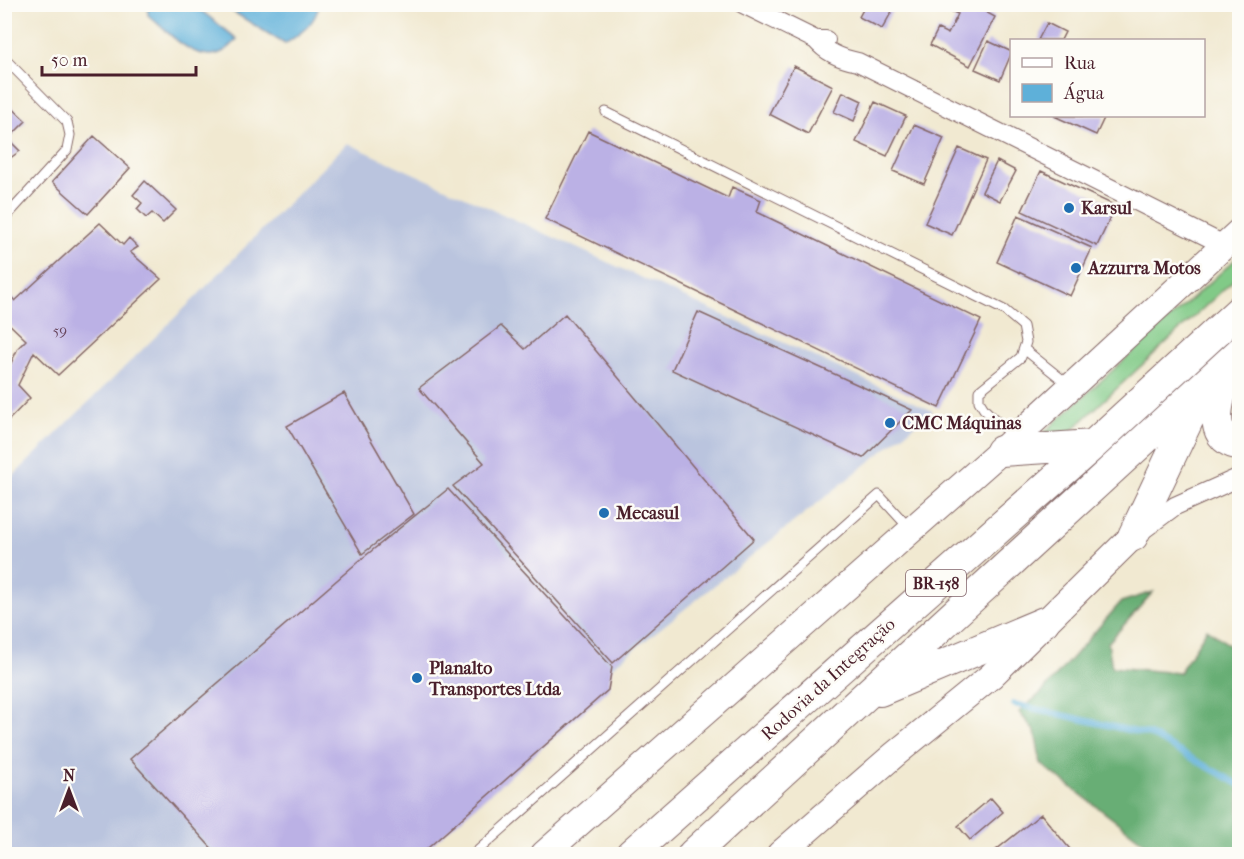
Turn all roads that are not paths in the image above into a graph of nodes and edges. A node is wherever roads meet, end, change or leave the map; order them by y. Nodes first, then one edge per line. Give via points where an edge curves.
1 (743, 4) edge
2 (4, 58) edge
3 (606, 112) dead end
4 (4, 219) edge
5 (1232, 238) edge
6 (1239, 310) edge
7 (1024, 349) junction
8 (1236, 355) edge
9 (1206, 382) junction
10 (1071, 387) junction
11 (1008, 445) junction
12 (1093, 445) junction
13 (1239, 445) edge
14 (1239, 477) edge
15 (911, 530) junction
16 (1133, 536) junction
17 (1044, 622) junction
18 (861, 699) junction
19 (474, 855) edge
20 (544, 855) edge
21 (630, 855) edge
22 (693, 855) edge
23 (780, 855) edge

1 - 5 street via 816,40 828,40 854,53 858,62
2 - 4 lane via 67,122 70,135 67,150
3 - 7 lane via 1004,310 1023,326
5 - 10 main road, BR-158
6 - 12 highway, Rodovia da Integração / BR-158
7 - 10 lane
7 - 11 lane via 1021,357 979,391 979,401
8 - 9 highway, Rodovia da Integração / BR-158
8 - 13 highway, BR-158 via 1217,403 1218,429 1226,439
9 - 16 highway, BR-158
9 - 18 highway, Rodovia da Integração / BR-158
10 - 11 main road, BR-158
11 - 12 highway
11 - 15 main road, BR-158
12 - 21 highway, Rodovia da Integração / BR-158
14 - 16 street, BR-158 via 1175,506
15 - 19 lane via 879,495
15 - 20 main road, BR-158
16 - 17 main road, BR-158
17 - 18 highway, BR-158
17 - 23 main road, BR-158 via 991,676
18 - 22 highway, Rodovia da Integração / BR-158

